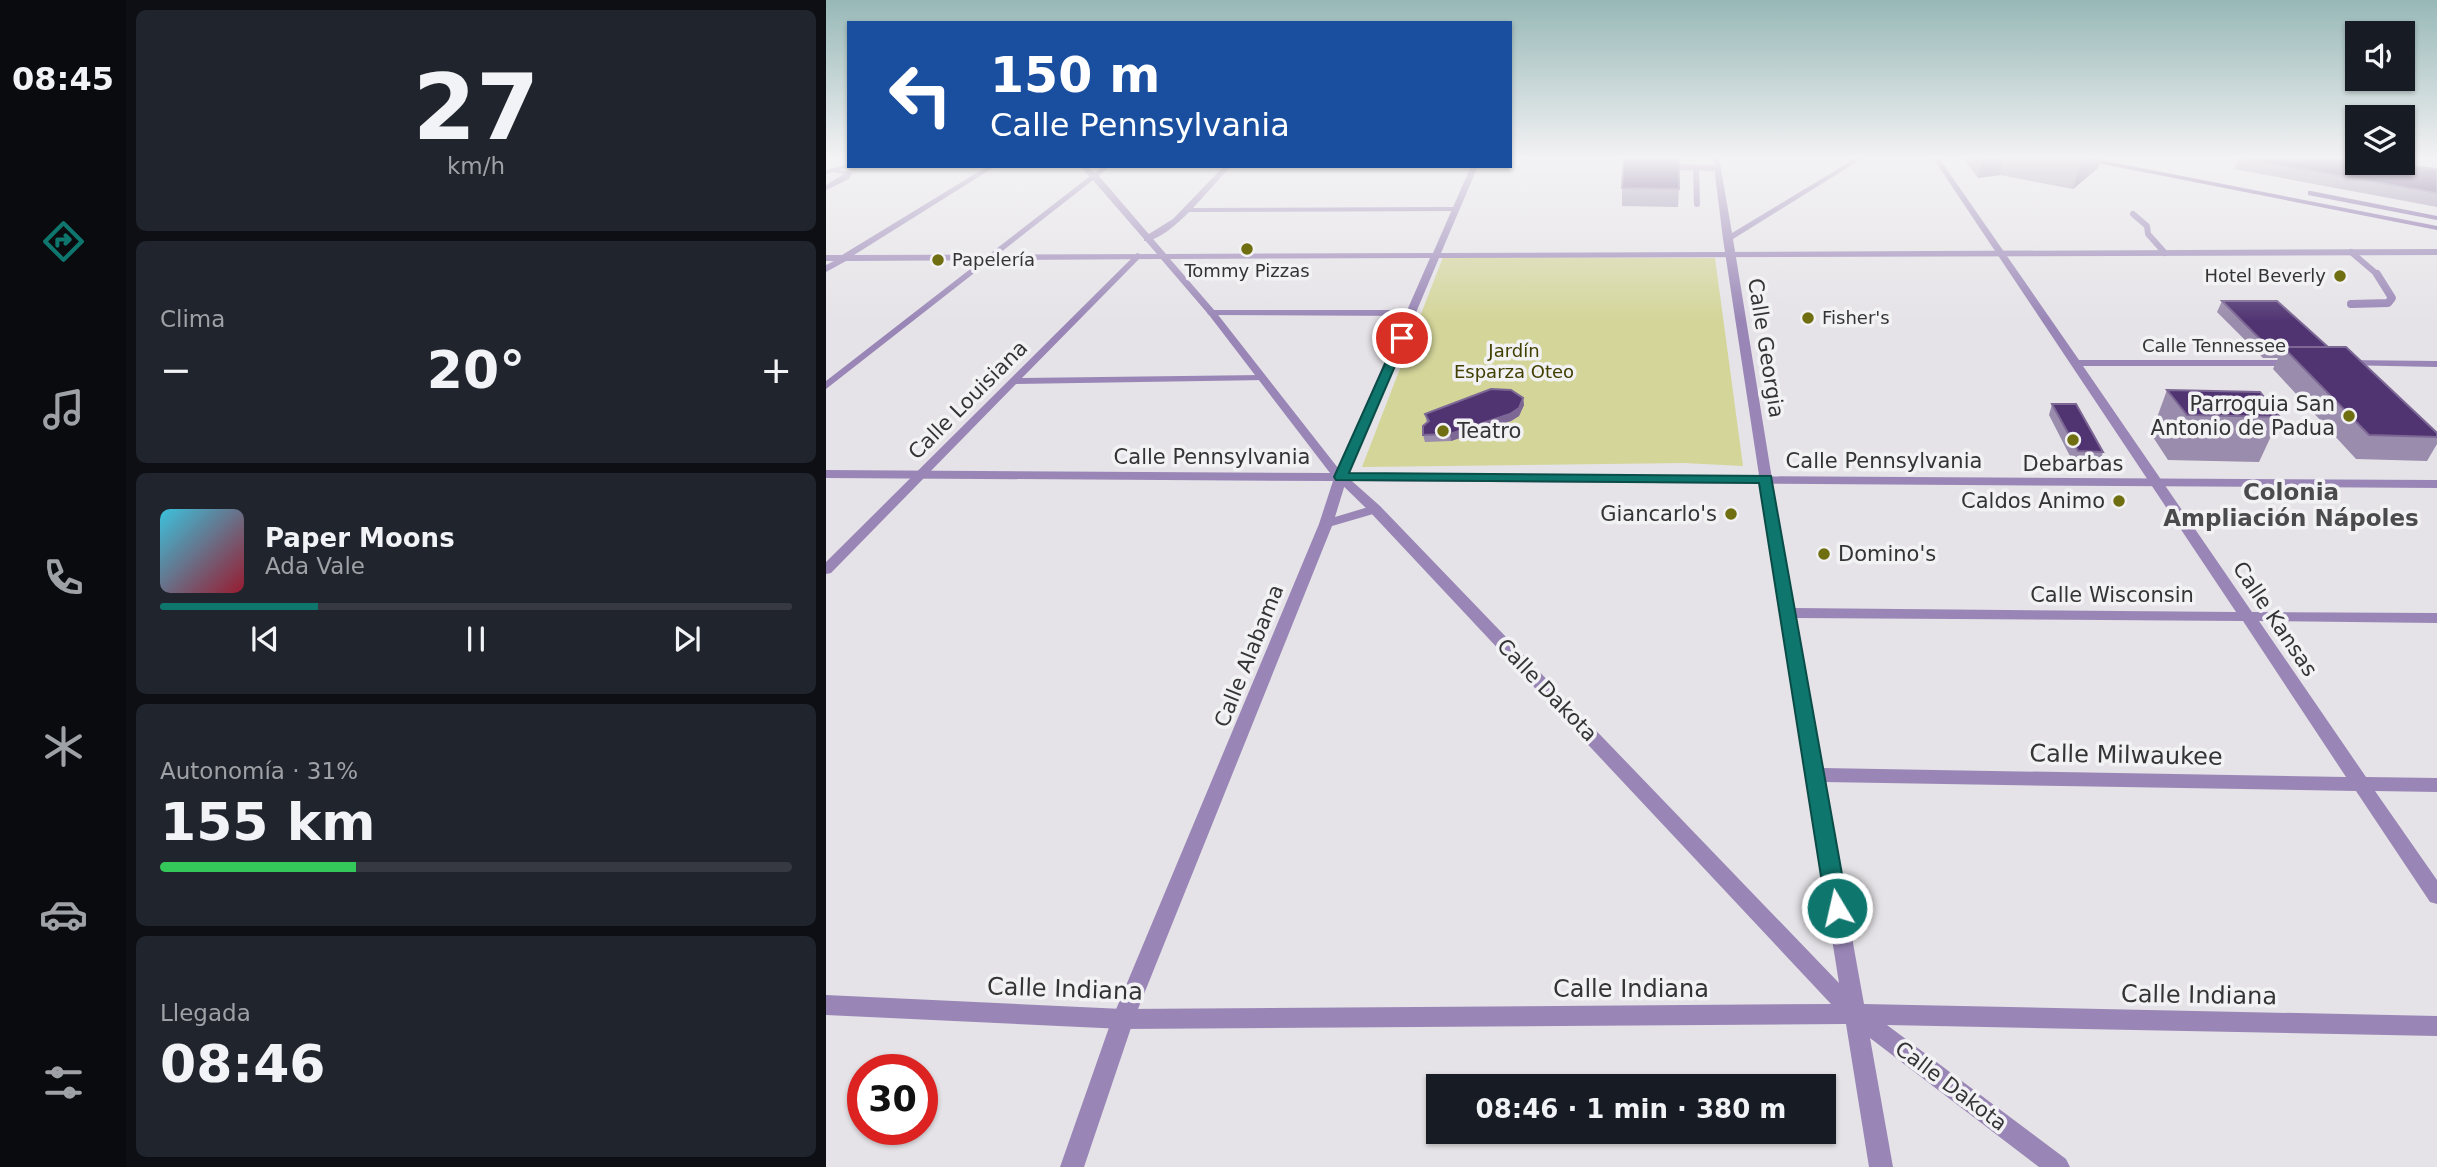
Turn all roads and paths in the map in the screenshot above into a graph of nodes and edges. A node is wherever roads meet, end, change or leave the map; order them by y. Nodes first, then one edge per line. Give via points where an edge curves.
1 (917, 212) edge
2 (1050, 212) edge
3 (1125, 212) edge
4 (1184, 212) edge
5 (1453, 212) edge
6 (1724, 212) edge
7 (1779, 212) edge
8 (1973, 212) edge
9 (2358, 212) edge
10 (2409, 212) edge
11 (2133, 214) dead end
12 (2437, 218) edge
13 (2437, 228) edge
14 (1147, 239) junction
15 (1728, 247) junction
16 (2351, 252) junction
17 (2437, 252) edge
18 (2001, 253) junction
19 (2165, 253) junction
20 (1137, 256) junction
21 (1164, 256) junction
22 (845, 257) junction
23 (993, 257) junction
24 (1436, 257) junction
25 (826, 258) edge
26 (826, 269) edge
27 (2351, 304) dead end
28 (1212, 313) junction
29 (1413, 313) junction
30 (2075, 363) junction
31 (2298, 363) edge
32 (2326, 363) edge
33 (2437, 364) edge
34 (1262, 377) junction
35 (1014, 381) junction
36 (826, 386) edge
37 (826, 474) edge
38 (920, 474) junction
39 (1340, 477) junction
40 (1766, 479) junction
41 (2156, 482) junction
42 (2437, 484) edge
43 (1375, 509) junction
44 (1326, 524) junction
45 (826, 570) edge
46 (1787, 613) junction
47 (2248, 617) junction
48 (2437, 618) edge
49 (1815, 775) junction
50 (2360, 783) junction
51 (2437, 785) edge
52 (2437, 896) edge
53 (826, 1005) edge
54 (1855, 1014) junction
55 (1123, 1018) junction
56 (2437, 1026) edge
57 (1072, 1167) edge
58 (1881, 1167) edge
59 (2058, 1167) edge

1 - 22 street
2 - 23 street
3 - 14 street, Calle Dakota
4 - 14 street
5 - 24 street, Calle Alabama
6 - 15 street, Calle Georgia
7 - 15 street
8 - 18 street, Calle Kansas
9 - 13 main road
10 - 12 main road
11 - 19 lane
14 - 21 street, Calle Dakota
15 - 18 street
15 - 24 street
15 - 40 street, Calle Georgia
16 - 17 street
16 - 19 street
16 - 27 lane via 2375,271 2392,298 2388,303
18 - 19 street
18 - 30 street, Calle Kansas
20 - 21 street
20 - 23 street
20 - 35 street, Calle Louisiana
21 - 24 street
21 - 28 street, Calle Dakota
22 - 23 street
22 - 25 street
22 - 26 street
23 - 36 street
24 - 29 street, Calle Alabama
28 - 29 street
28 - 34 street, Calle Dakota
29 - 39 street, Calle Alabama
30 - 31 street, Calle Tennessee
30 - 41 street, Calle Kansas
32 - 33 street
34 - 35 street
34 - 39 street, Calle Dakota
35 - 38 street, Calle Louisiana
37 - 38 street, Calle Pennsylvania
38 - 39 street, Calle Pennsylvania
38 - 45 street, Calle Louisiana
39 - 40 street, Calle Pennsylvania
39 - 43 street, Calle Dakota
39 - 44 street, Calle Alabama
40 - 41 street, Calle Pennsylvania
40 - 46 street, Calle Georgia
41 - 42 street, Calle Pennsylvania
41 - 47 street, Calle Kansas
43 - 44 street
43 - 54 street, Calle Dakota
44 - 55 street, Calle Alabama
46 - 47 street, Calle Wisconsin
46 - 49 street, Calle Georgia
47 - 48 street, Calle Wisconsin
47 - 50 street, Calle Kansas
49 - 50 street, Calle Milwaukee
49 - 54 street, Calle Georgia
50 - 51 street, Calle Milwaukee
50 - 52 street, Calle Kansas
53 - 55 street, Calle Indiana
54 - 55 street, Calle Indiana
54 - 56 street, Calle Indiana
54 - 58 street, Calle Georgia
54 - 59 street, Calle Dakota
55 - 57 street, Calle Alabama

